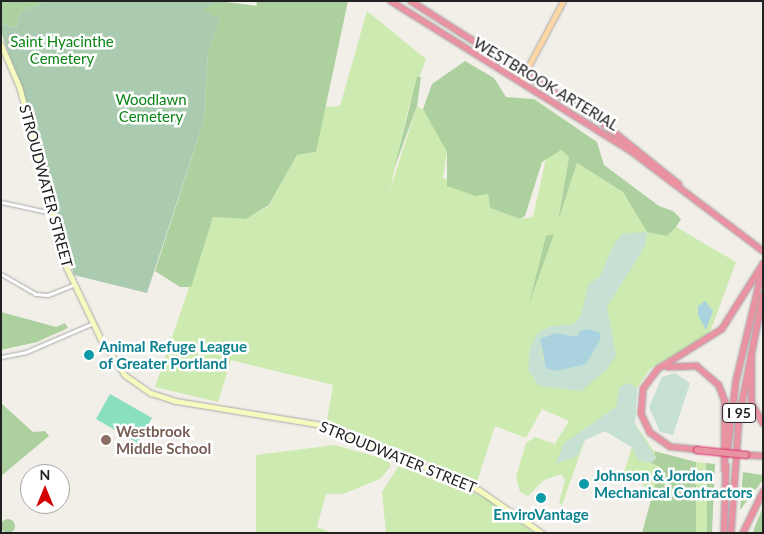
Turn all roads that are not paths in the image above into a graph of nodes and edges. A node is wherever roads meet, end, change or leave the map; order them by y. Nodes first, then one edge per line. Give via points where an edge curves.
1 (391, 1) edge
2 (411, 1) edge
3 (563, 1) edge
4 (1, 44) edge
5 (523, 76) junction
6 (520, 82) junction
7 (685, 192) junction
8 (1, 202) edge
9 (52, 213) junction
10 (763, 251) edge
11 (763, 266) edge
12 (1, 274) edge
13 (74, 284) junction
14 (763, 296) edge
15 (760, 308) junction
16 (93, 323) junction
17 (1, 357) edge
18 (763, 423) edge
19 (697, 449) junction
20 (763, 455) edge
21 (726, 470) junction
22 (763, 492) edge
23 (542, 533) edge
24 (724, 533) edge
25 (731, 533) edge
26 (743, 533) edge

1 - 6 highway, WESTBROOK ARTERIAL
2 - 5 highway, WESTBROOK ARTERIAL
3 - 5 main road
4 - 9 main road, STROUDWATER STREET via 20,88
5 - 6 main road
5 - 7 highway, WESTBROOK ARTERIAL via 623,138
6 - 7 highway, WESTBROOK ARTERIAL via 631,151
7 - 10 highway, WESTBROOK ARTERIAL
8 - 9 street
9 - 13 main road, STROUDWATER STREET
11 - 19 highway via 722,329 658,369 643,389 641,414 650,433 670,447
11 - 21 highway, I 95 via 736,381
12 - 13 street via 35,294 54,293
13 - 16 main road, STROUDWATER STREET
14 - 15 highway, I 95
15 - 18 highway via 750,386 754,411
15 - 25 highway, I 95 via 739,418
16 - 17 street via 26,352
16 - 23 main road, STROUDWATER STREET via 121,371 151,393 329,426 479,490
19 - 20 highway, bridge
19 - 21 highway via 663,441 644,415 647,386 672,365 697,366 720,385 725,401
21 - 24 highway, I 95
22 - 26 highway

